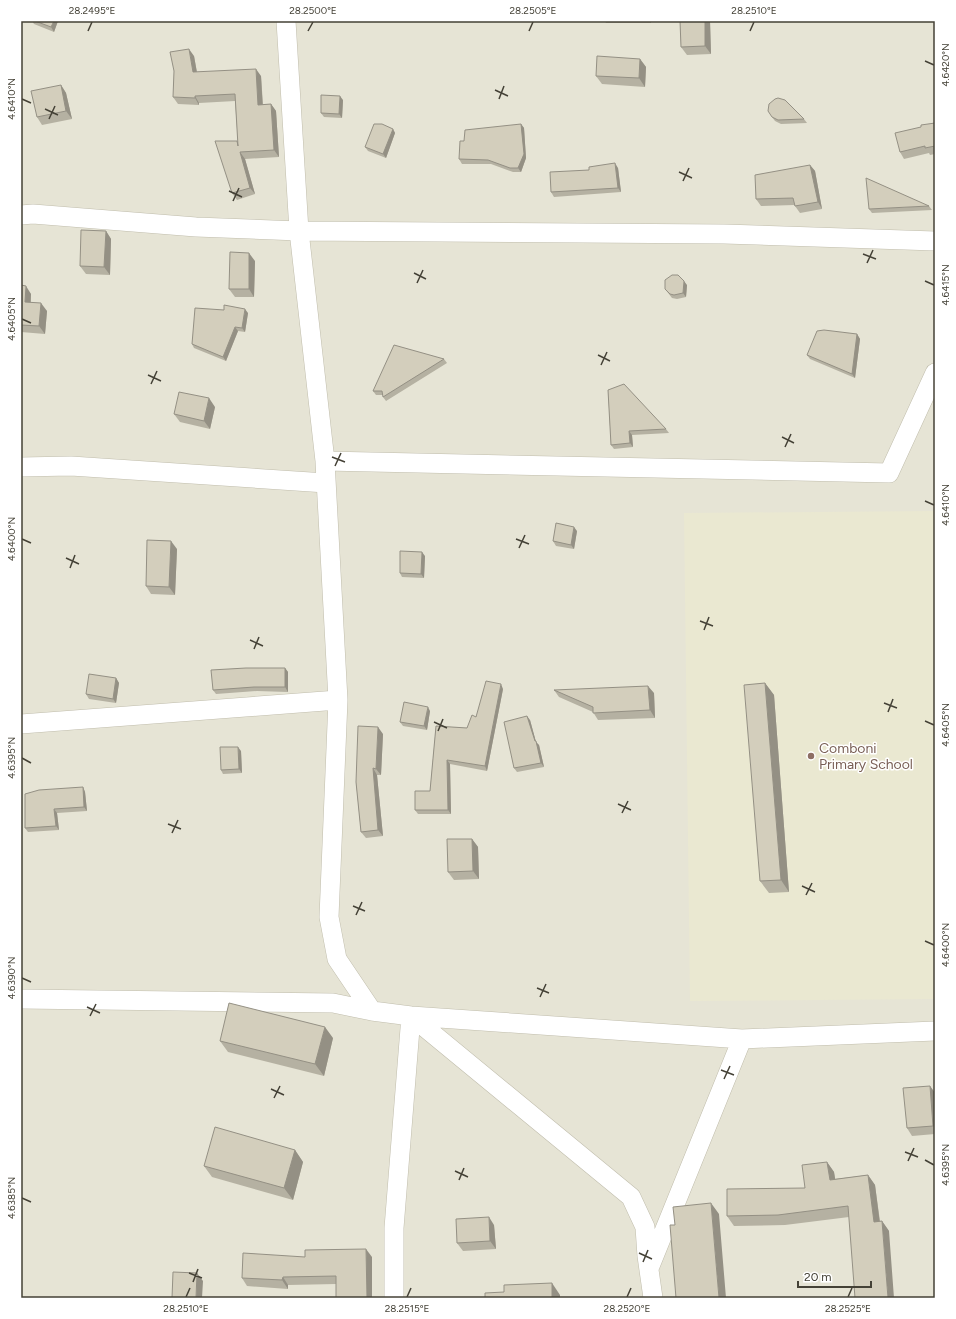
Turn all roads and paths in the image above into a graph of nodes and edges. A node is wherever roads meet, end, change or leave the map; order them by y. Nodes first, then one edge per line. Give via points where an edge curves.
1 (286, 21) edge
2 (21, 215) edge
3 (299, 231) junction
4 (935, 240) edge
5 (935, 373) edge
6 (326, 461) junction
7 (21, 467) edge
8 (326, 483) junction
9 (338, 700) junction
10 (21, 724) edge
11 (21, 999) edge
12 (372, 1011) junction
13 (411, 1016) junction
14 (935, 1031) edge
15 (742, 1039) junction
16 (649, 1268) junction
17 (394, 1298) edge
18 (653, 1298) edge

1 - 3 street
2 - 3 street via 196,228
3 - 4 street via 724,234
3 - 6 street
5 - 6 street via 889,473
6 - 8 street
7 - 8 street via 71,466
8 - 9 street
9 - 10 street
9 - 12 street via 329,917 337,959
11 - 12 street via 333,1003
12 - 13 street
13 - 15 street
13 - 16 street via 631,1197 645,1227
13 - 17 street via 394,1228
14 - 15 street
15 - 16 street
16 - 18 street

